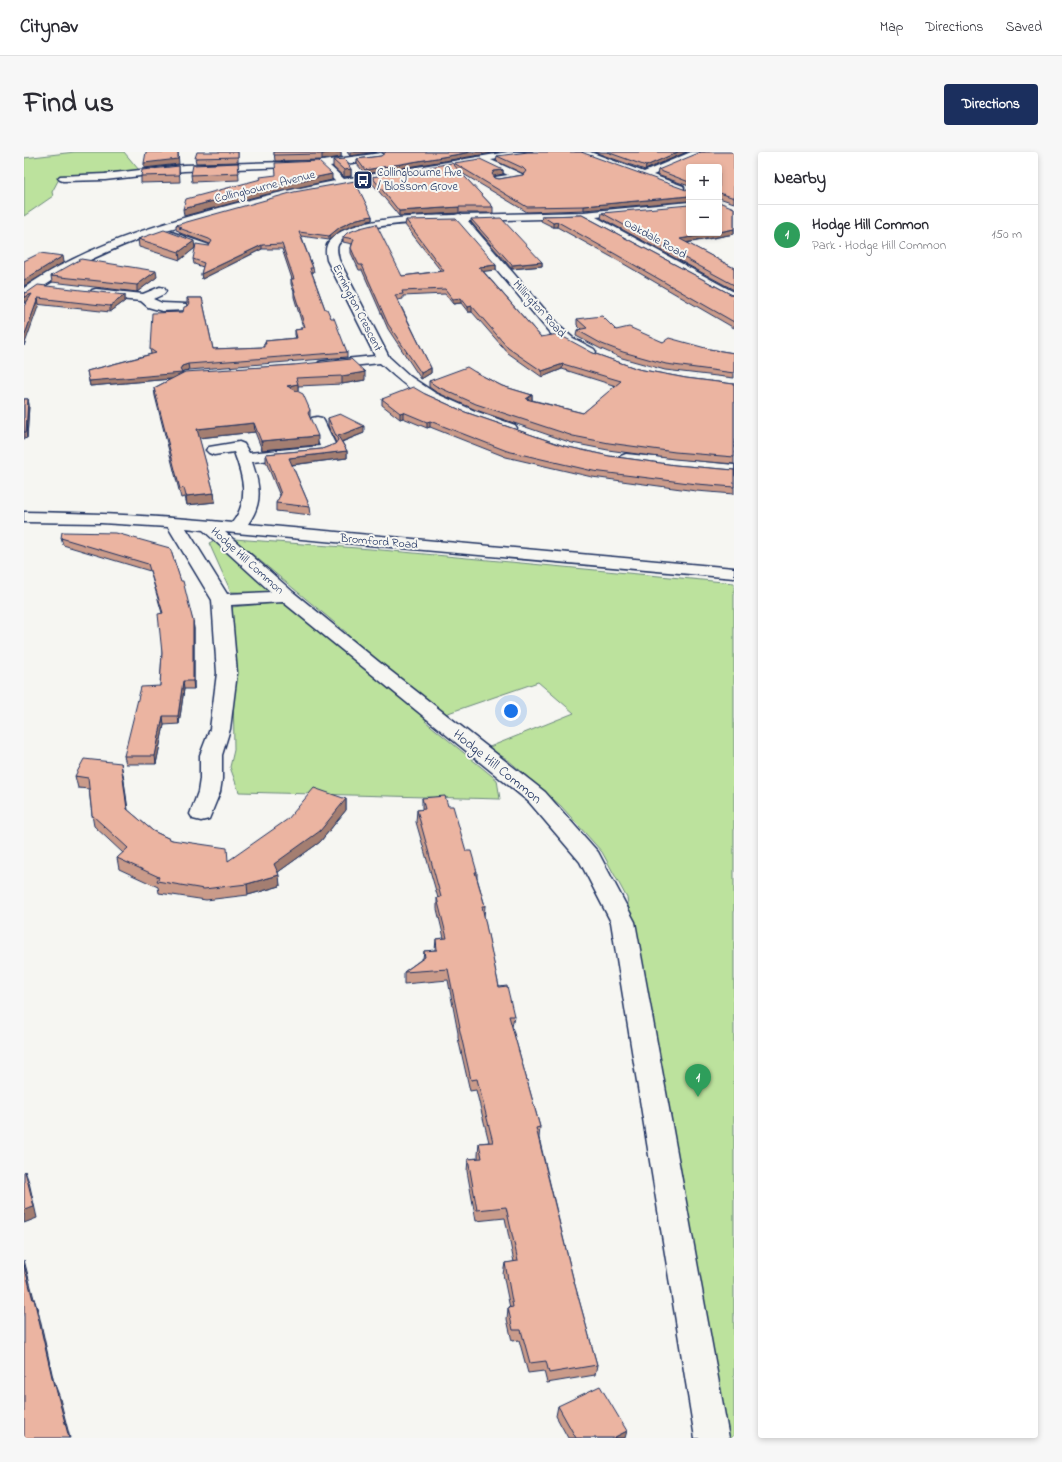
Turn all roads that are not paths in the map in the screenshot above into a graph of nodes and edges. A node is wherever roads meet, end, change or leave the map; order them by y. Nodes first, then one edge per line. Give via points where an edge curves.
1 (458, 152) edge
2 (526, 152) edge
3 (581, 152) edge
4 (699, 152) edge
5 (260, 156) dead end
6 (381, 156) edge
7 (481, 159) junction
8 (322, 164) junction
9 (263, 166) junction
10 (645, 175) junction
11 (64, 178) dead end
12 (498, 180) edge
13 (343, 183) junction
14 (686, 190) edge
15 (686, 205) edge
16 (584, 215) junction
17 (459, 218) junction
18 (155, 229) junction
19 (208, 242) edge
20 (116, 243) junction
21 (135, 250) dead end
22 (84, 257) junction
23 (105, 260) dead end
24 (35, 285) junction
25 (57, 288) edge
26 (160, 291) dead end
27 (86, 292) edge
28 (24, 294) edge
29 (734, 297) edge
30 (144, 298) junction
31 (183, 307) edge
32 (598, 356) edge
33 (383, 359) junction
34 (309, 367) edge
35 (317, 421) dead end
36 (519, 432) edge
37 (214, 450) dead end
38 (615, 457) edge
39 (244, 458) junction
40 (734, 470) edge
41 (24, 517) edge
42 (173, 522) junction
43 (208, 526) junction
44 (238, 528) junction
45 (734, 573) edge
46 (287, 596) junction
47 (221, 600) junction
48 (201, 814) dead end
49 (712, 1438) edge

1 - 7 street
2 - 7 street, Collingbourne Avenue
3 - 10 street
4 - 10 street
5 - 9 street
6 - 8 street
7 - 12 street via 519,176
7 - 13 street, Collingbourne Avenue
8 - 9 street
8 - 13 street
9 - 11 street via 184,168 82,180
10 - 14 street
13 - 18 street, Collingbourne Avenue via 260,200
15 - 16 street, Ermington Crescent
16 - 17 street, Ermington Crescent
16 - 29 street, Oakdale Road
17 - 32 street, Millington Road via 555,330 568,341
17 - 33 street, Ermington Crescent via 400,220 372,225 343,235 332,244 333,260
18 - 19 street via 193,242
18 - 20 street, Collingbourne Avenue
20 - 21 street
20 - 22 street, Collingbourne Avenue
22 - 23 street
22 - 24 street, Collingbourne Avenue
24 - 25 street
24 - 28 street, Collingbourne Avenue
26 - 30 street
27 - 30 street
30 - 31 street via 157,306
33 - 34 street
33 - 36 street, Ermington Crescent via 406,380 430,396
35 - 39 street via 329,448
37 - 39 street via 239,447
38 - 40 street
39 - 44 street via 251,501 250,508
41 - 42 street, Bromford Road
42 - 43 street, Bromford Road
42 - 47 street
43 - 44 street, Bromford Road
43 - 46 street, Hodge Hill Common
44 - 45 street, Bromford Road
46 - 47 street, Hodge Hill Common
46 - 49 street, Hodge Hill Common via 537,797 590,858 623,922
47 - 48 street via 227,673 220,729 211,755 209,792

